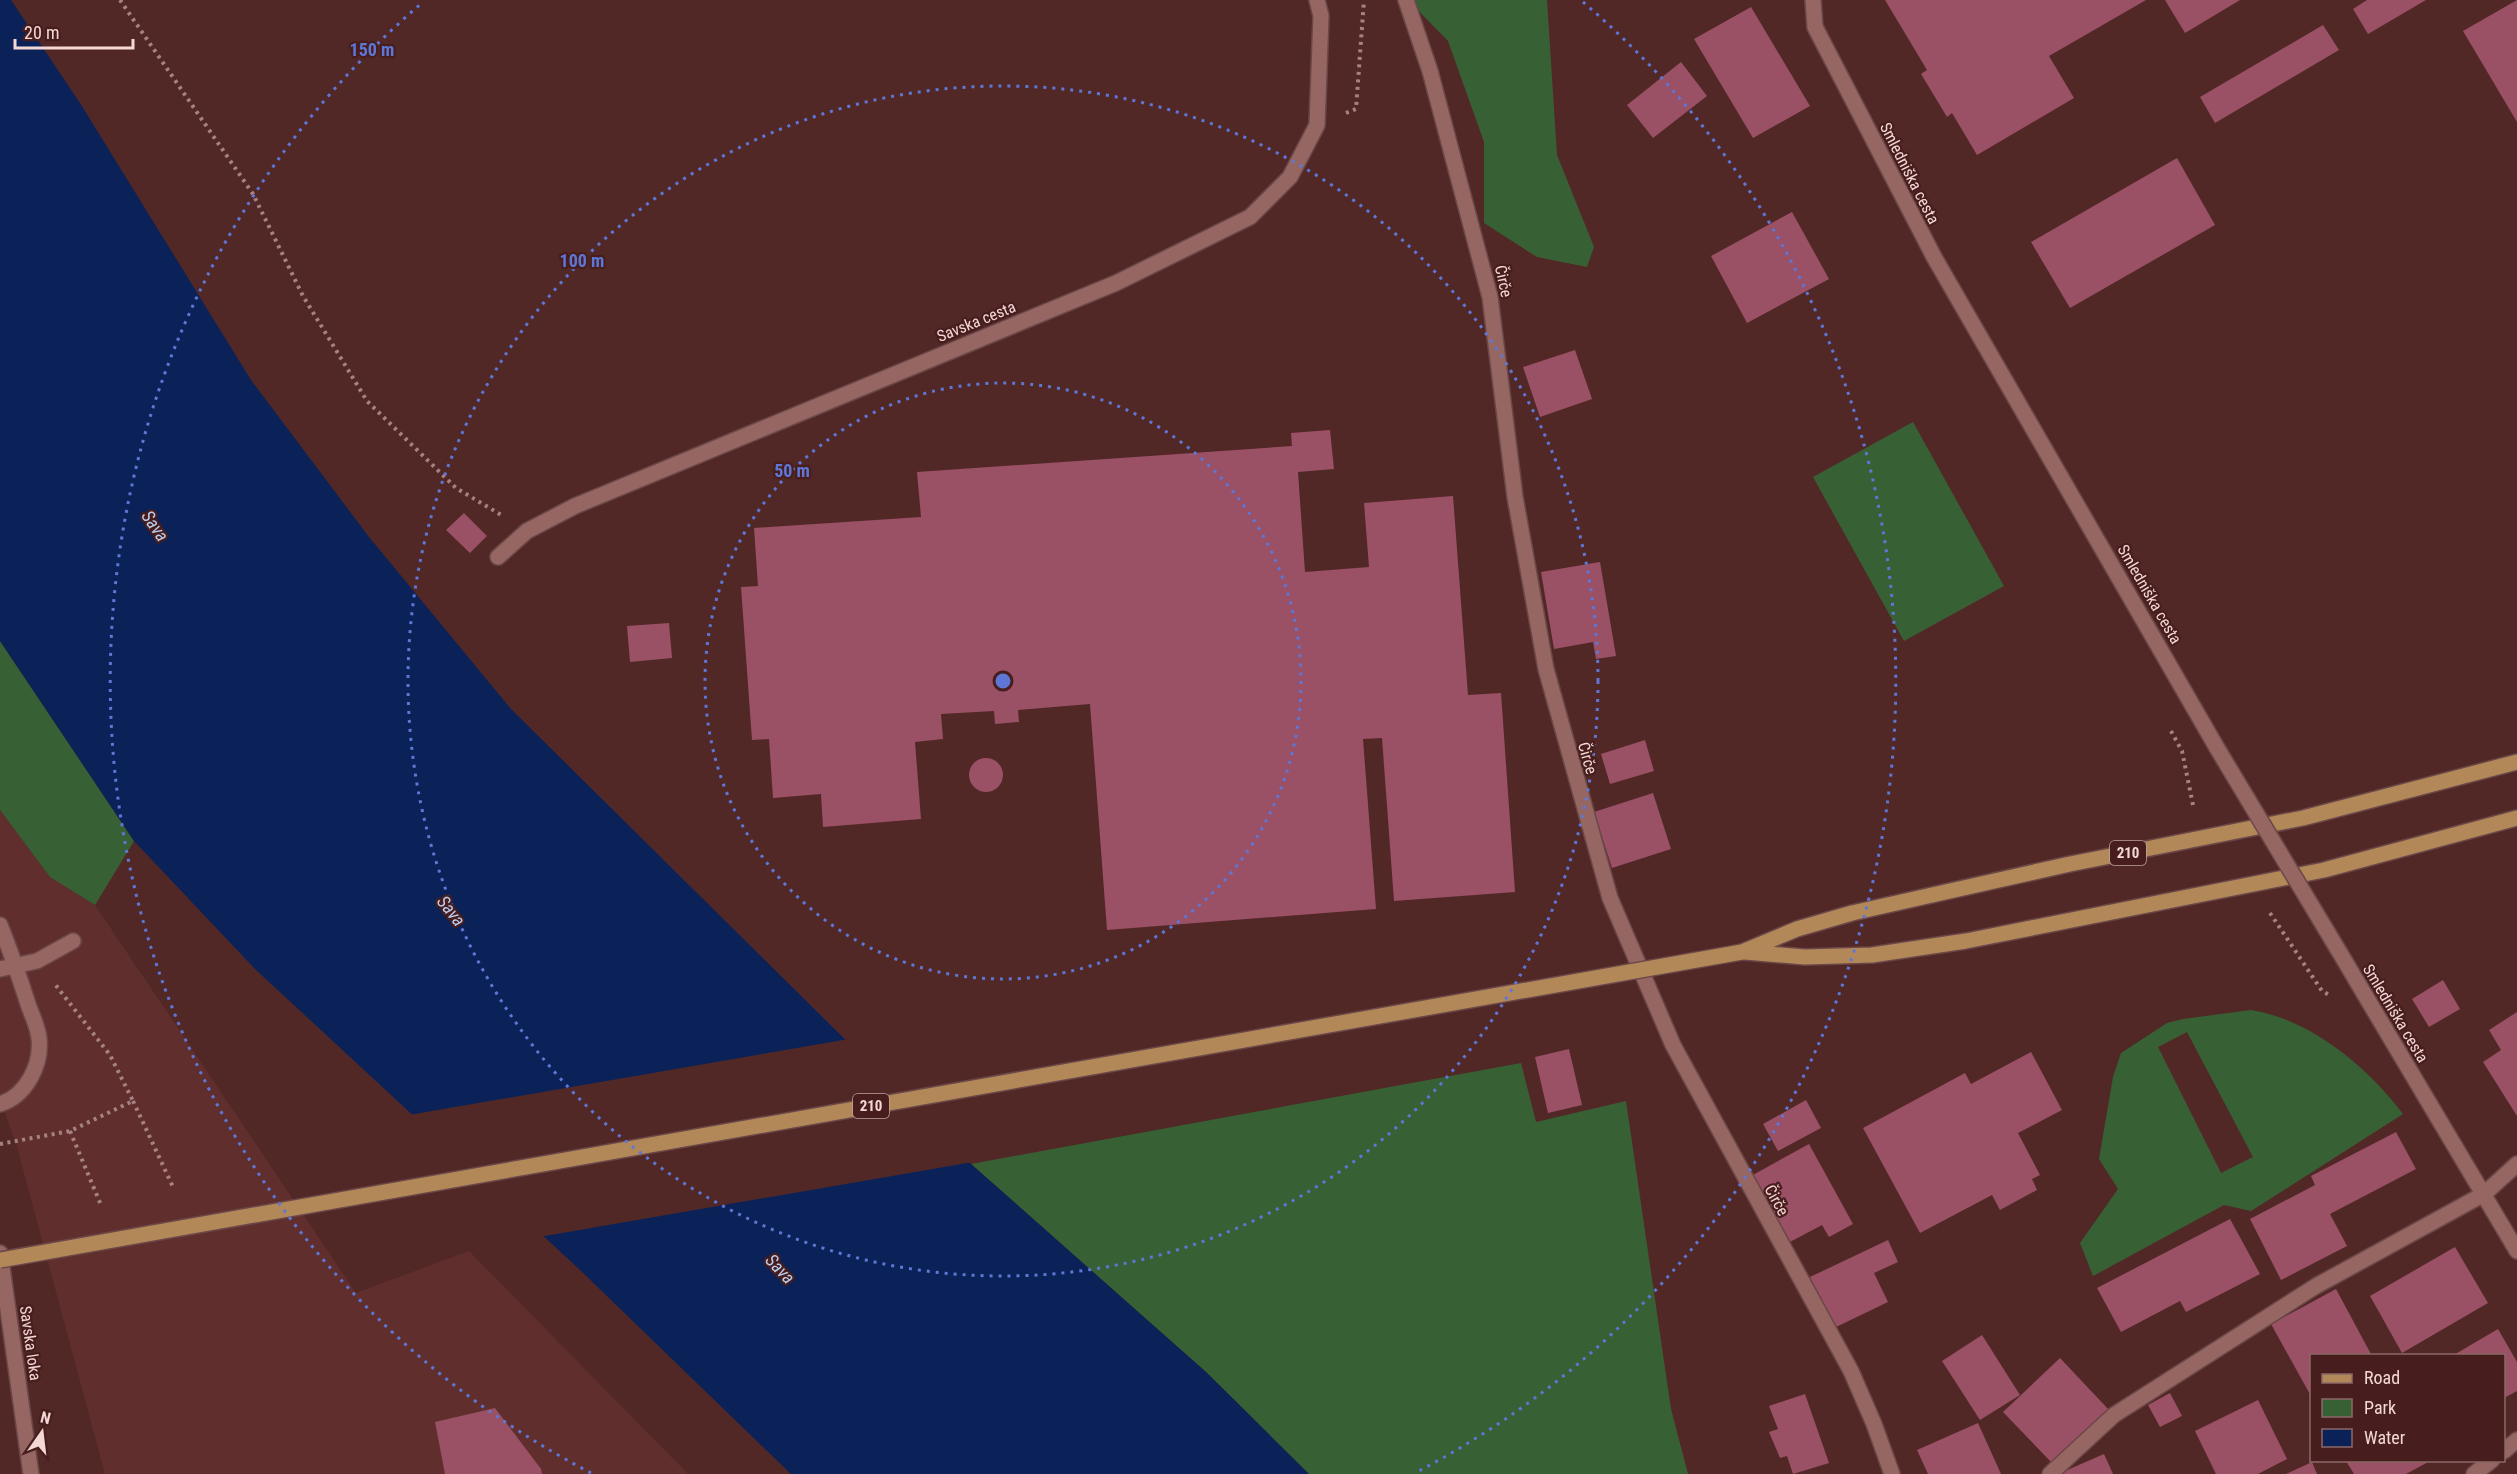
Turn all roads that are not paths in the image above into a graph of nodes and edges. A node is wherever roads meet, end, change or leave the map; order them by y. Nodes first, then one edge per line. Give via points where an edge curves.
1 (1317, 0) edge
2 (1406, 0) edge
3 (1813, 0) edge
4 (498, 557) dead end
5 (2517, 762) edge
6 (2517, 818) edge
7 (0, 925) edge
8 (73, 941) dead end
9 (1742, 952) junction
10 (16, 966) junction
11 (0, 969) edge
12 (0, 1104) edge
13 (2517, 1164) edge
14 (2484, 1194) junction
15 (2517, 1251) edge
16 (0, 1253) edge
17 (0, 1260) edge
18 (2517, 1440) edge
19 (2505, 1450) edge
20 (2491, 1462) edge
21 (31, 1474) edge
22 (1892, 1474) edge
23 (2050, 1474) edge
24 (2474, 1474) edge

1 - 4 street, Savska cesta via 1321,16 1317,125 1290,177 1250,217 1116,283 575,506 527,531
2 - 22 street, Čirče via 1430,70 1490,297 1515,497 1546,669 1610,898 1673,1045 1851,1371
3 - 14 street, Smledniška cesta, bridge via 1815,27 1934,257 2217,748
5 - 9 main road, 210 via 2303,818 1863,910 1797,929
6 - 9 main road, 210 via 2324,870 1966,941 1872,955 1805,957
7 - 10 street
8 - 10 street via 37,961
9 - 17 main road, 210, bridge
10 - 11 street
10 - 12 street via 39,1038 38,1059 22,1092
13 - 14 street
14 - 15 street, Smledniška cesta
14 - 23 street via 2316,1286 2231,1338 2114,1414
16 - 21 street, Savska loka
18 - 19 street
20 - 24 street

